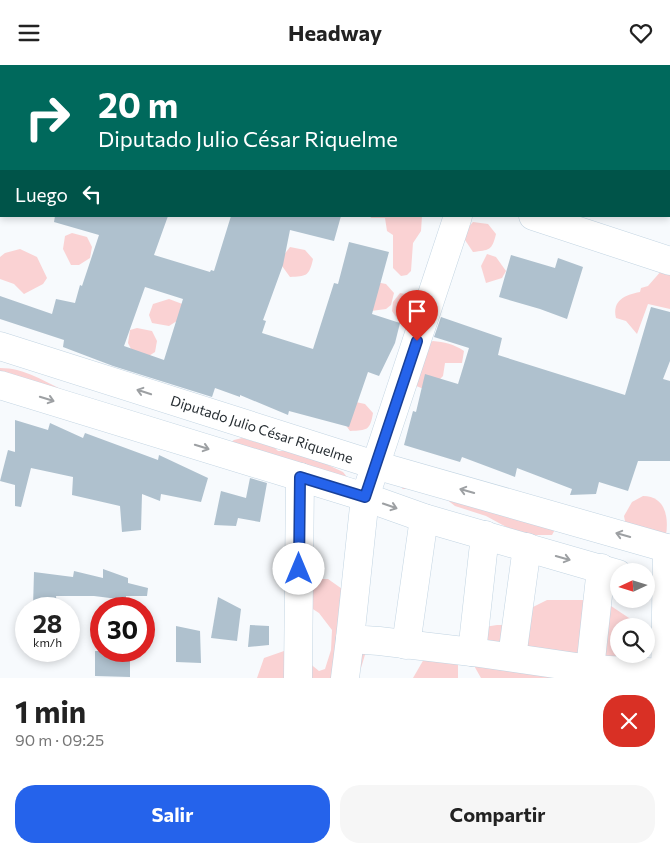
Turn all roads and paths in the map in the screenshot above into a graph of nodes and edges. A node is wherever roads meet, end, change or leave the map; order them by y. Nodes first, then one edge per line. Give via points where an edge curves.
1 (458, 217) edge
2 (536, 217) edge
3 (670, 261) edge
4 (0, 346) edge
5 (0, 385) edge
6 (375, 465) junction
7 (300, 477) junction
8 (365, 497) junction
9 (424, 518) junction
10 (485, 535) junction
11 (526, 547) junction
12 (668, 548) edge
13 (610, 571) edge
14 (661, 588) edge
15 (350, 639) junction
16 (406, 645) junction
17 (472, 652) junction
18 (512, 657) junction
19 (590, 674) edge
20 (665, 675) edge
21 (298, 678) edge
22 (345, 678) edge

1 - 6 street
2 - 3 street
6 -> 4 street, Diputado Julio César Riquelme
5 -> 7 street
6 - 8 street
12 -> 6 street, Diputado Julio César Riquelme
7 - 8 street
7 - 21 street
8 -> 9 street
8 - 15 street
9 - 10 street
9 - 16 street
10 - 11 street
10 - 17 street
11 -> 13 street
11 - 18 street
12 - 14 street
13 - 19 street
14 - 20 street
15 - 16 street
15 - 22 street
16 - 17 street
17 - 18 street
18 - 19 street
19 - 20 street

